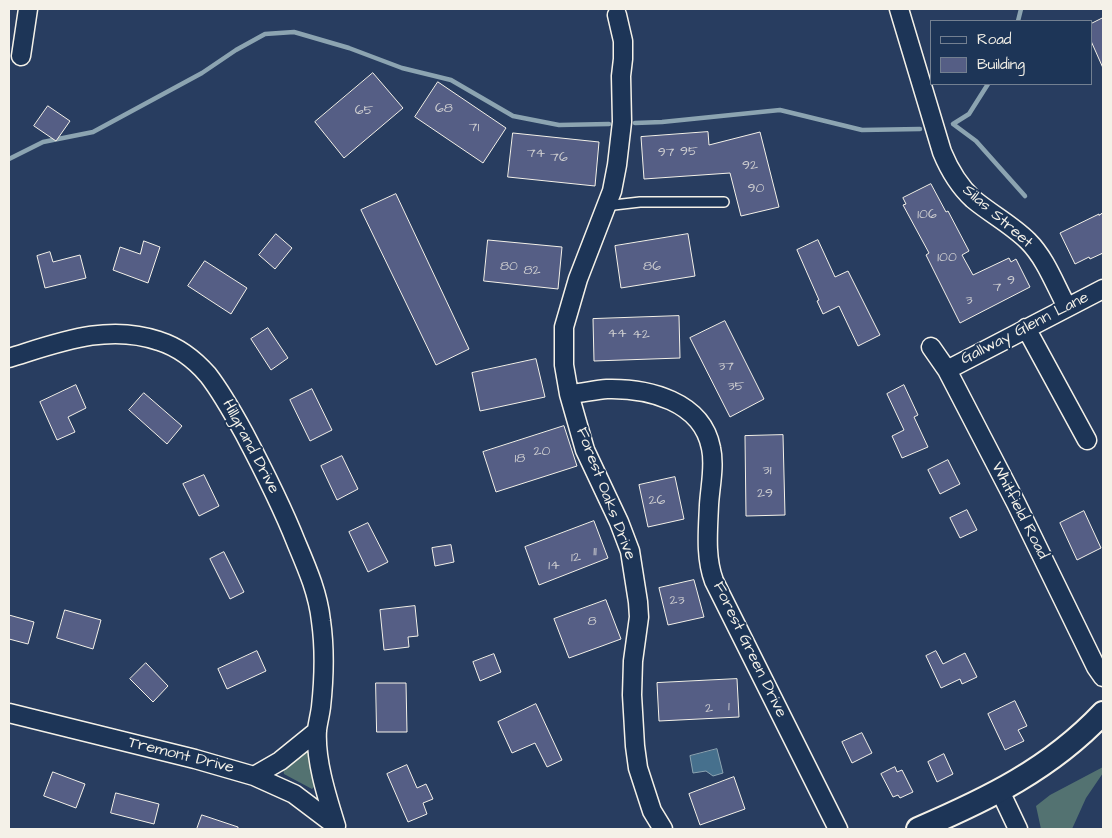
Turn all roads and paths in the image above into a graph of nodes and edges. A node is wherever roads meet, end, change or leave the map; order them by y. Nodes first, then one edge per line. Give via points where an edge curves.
1 (28, 9) edge
2 (899, 9) edge
3 (616, 15) dead end
4 (21, 56) dead end
5 (724, 202) dead end
6 (605, 206) junction
7 (1103, 289) edge
8 (1067, 307) junction
9 (1026, 328) junction
10 (931, 347) dead end
11 (9, 358) edge
12 (946, 370) junction
13 (569, 394) junction
14 (1086, 440) dead end
15 (1103, 677) edge
16 (9, 713) edge
17 (1103, 713) edge
18 (317, 731) junction
19 (254, 776) junction
20 (1000, 791) junction
21 (338, 827) edge
22 (663, 829) edge
23 (838, 829) edge
24 (918, 829) edge
25 (1018, 829) edge

1 - 4 street
2 - 8 street, Silas Street via 949,169 973,199 1029,242 1039,254
3 - 6 street, Forest Oaks Drive via 623,41 622,122 612,191
5 - 6 lane via 640,202
6 - 13 street, Forest Oaks Drive via 564,327 564,365
7 - 8 street, Gallway Glenn Lane
8 - 9 street, Gallway Glenn Lane
9 - 12 street, Gallway Glenn Lane
9 - 14 street
10 - 12 street, Whitfield Road
11 - 18 street, Hillgrand Drive via 92,334 135,334 179,350 208,375 261,464 318,598 324,649
12 - 15 street, Whitfield Road
13 - 22 street, Forest Oaks Drive via 585,450 630,551 639,610 633,661 635,746 638,768 652,811
13 - 23 street, Forest Green Drive via 605,389 654,394 693,414 707,434 712,464 708,538 712,576
16 - 19 street, Tremont Drive
17 - 20 street via 1042,767
18 - 19 street via 280,761
18 - 21 street, Hillgrand Drive via 326,794
19 - 21 street, Tremont Drive via 294,794
20 - 24 street
20 - 25 street

